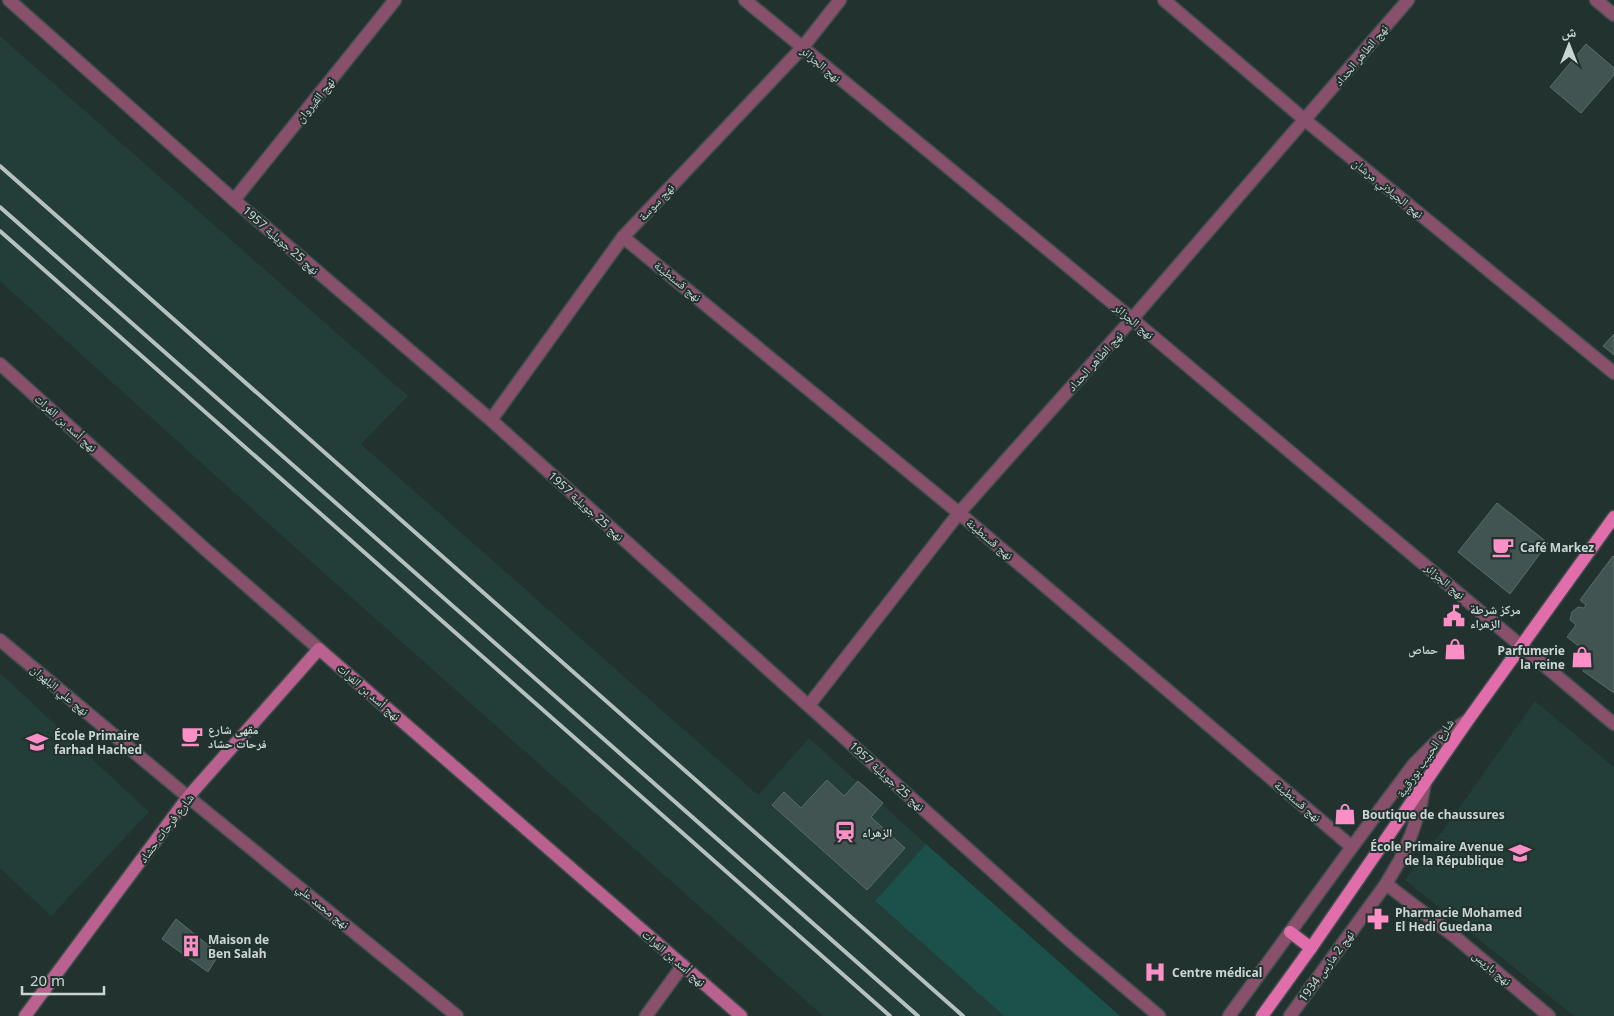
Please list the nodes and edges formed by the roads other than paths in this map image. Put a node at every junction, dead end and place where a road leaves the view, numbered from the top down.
1 (9, 0) edge
2 (395, 0) edge
3 (745, 0) edge
4 (840, 0) edge
5 (1164, 0) edge
6 (1408, 0) edge
7 (1596, 0) edge
8 (1614, 15) edge
9 (802, 48) junction
10 (1305, 120) junction
11 (234, 200) junction
12 (623, 237) junction
13 (1132, 319) junction
14 (0, 364) edge
15 (1614, 373) edge
16 (491, 420) junction
17 (959, 513) junction
18 (1614, 517) edge
19 (0, 640) edge
20 (1521, 645) junction
21 (319, 649) junction
22 (809, 705) junction
23 (1468, 720) junction
24 (1614, 724) edge
25 (1426, 782) junction
26 (188, 797) junction
27 (1352, 847) junction
28 (1386, 884) junction
29 (1290, 932) junction
30 (1312, 948) junction
31 (683, 965) junction
32 (25, 1016) edge
33 (457, 1016) edge
34 (646, 1016) edge
35 (741, 1016) edge
36 (1159, 1016) edge
37 (1229, 1016) edge
38 (1262, 1016) edge
39 (1290, 1016) edge
40 (1549, 1016) edge

1 - 11 street, نهج 25 جويلية 1957
2 - 11 street, نهج القيروان
3 - 9 street, نهج الجزائر
4 - 9 street, نهج سوسة
5 - 10 street, نهج الجيلاني مرشان
6 - 10 street, نهج الطاهر الحداد
7 - 8 street
9 - 12 street, نهج سوسة
9 - 13 street, نهج الجزائر
10 - 13 street, نهج الطاهر الحداد
10 - 15 street, نهج الجيلاني مرشان
11 - 16 street, نهج 25 جويلية 1957
12 - 16 street, نهج سوسة
12 - 17 street, نهج قسنطينة
13 - 17 street, نهج الطاهر الحداد
13 - 20 street, نهج الجزائر
14 - 21 street, نهج أسد بن الفرات
16 - 22 street, نهج 25 جويلية 1957
17 - 22 street, نهج الطاهر الحداد
17 - 27 street, نهج قسنطينة
18 - 20 main road, شارع الحبيب بورقيبة
19 - 26 street, نهج علي البلهوان
20 - 23 main road, شارع الحبيب بورقيبة
20 - 24 street, نهج الجزائر
21 - 26 main road, شارع فرحات حشاد
21 - 31 main road, نهج أسد بن الفرات
22 - 36 street, نهج 25 جويلية 1957
23 - 25 main road, شارع الحبيب بورقيبة
23 - 27 street
25 - 28 street, نهج 2 مارس 1934
25 - 30 main road, شارع الحبيب بورقيبة
26 - 32 main road, شارع فرحات حشاد
26 - 33 street, نهج محمد علي
27 - 29 street
28 - 39 street, نهج 2 مارس 1934
28 - 40 street, نهج باريس
29 - 30 main road
29 - 37 street
30 - 38 main road, شارع الحبيب بورقيبة
31 - 34 street
31 - 35 main road, نهج أسد بن الفرات

